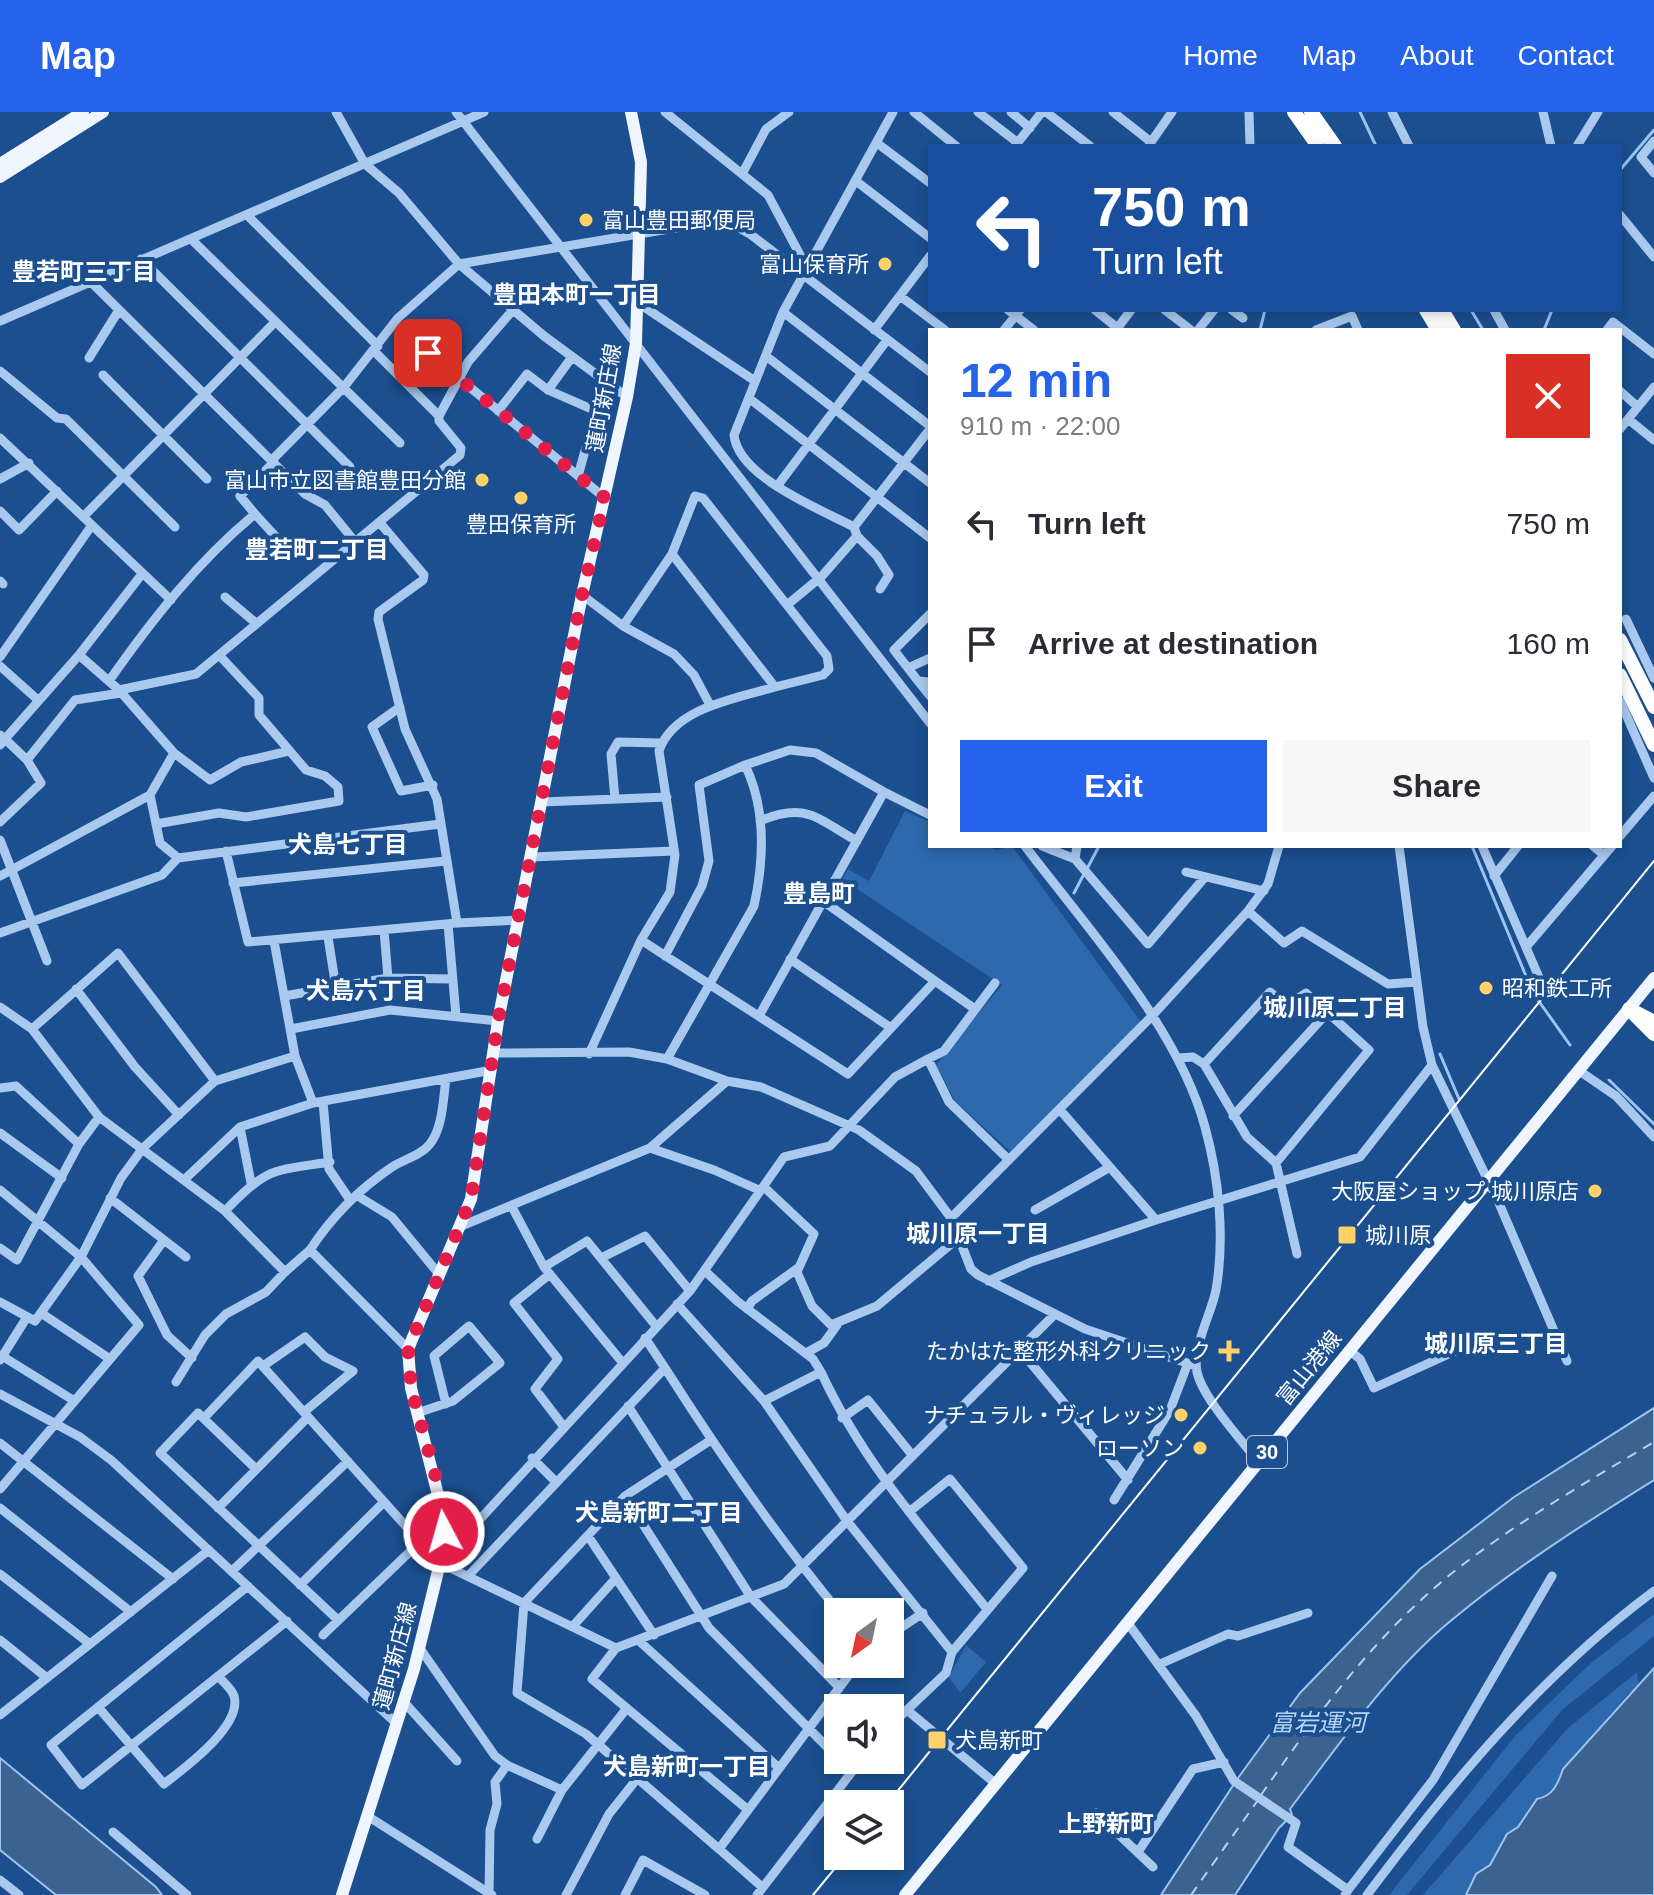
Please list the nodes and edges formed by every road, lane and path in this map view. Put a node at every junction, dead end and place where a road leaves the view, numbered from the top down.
1 (83, 112) edge
2 (103, 112) edge
3 (336, 112) edge
4 (484, 112) edge
5 (631, 112) edge
6 (665, 112) edge
7 (789, 112) edge
8 (914, 112) edge
9 (978, 112) edge
10 (1011, 112) edge
11 (1044, 112) edge
12 (1113, 112) edge
13 (1172, 112) edge
14 (1249, 112) edge
15 (1294, 112) edge
16 (1311, 112) edge
17 (1392, 112) edge
18 (1543, 112) edge
19 (1598, 112) edge
20 (892, 113) edge
21 (459, 116) edge
22 (1030, 128) junction
23 (1654, 141) edge
24 (877, 143) junction
25 (954, 144) edge
26 (1015, 144) edge
27 (1017, 144) edge
28 (1087, 144) edge
29 (1149, 144) edge
30 (1250, 144) edge
31 (1317, 144) edge
32 (1334, 144) edge
33 (1408, 144) edge
34 (1551, 144) edge
35 (1578, 144) edge
36 (0, 164) edge
37 (365, 164) junction
38 (1654, 173) edge
39 (742, 174) junction
40 (0, 177) edge
41 (856, 181) junction
42 (928, 181) edge
43 (247, 215) junction
44 (1622, 217) edge
45 (640, 232) junction
46 (928, 236) edge
47 (191, 239) junction
48 (561, 246) junction
49 (1654, 257) edge
50 (141, 259) junction
51 (928, 259) edge
52 (459, 264) junction
53 (805, 271) junction
54 (91, 282) junction
55 (900, 296) junction
56 (635, 301) junction
57 (119, 310) junction
58 (512, 311) junction
59 (783, 312) junction
60 (1014, 312) edge
61 (1097, 312) edge
62 (1168, 312) edge
63 (1212, 312) edge
64 (1235, 312) edge
65 (1243, 318) dead end
66 (0, 321) edge
67 (275, 322) junction
68 (942, 328) edge
69 (1032, 328) edge
70 (1117, 328) edge
71 (1188, 328) edge
72 (1200, 328) edge
73 (1321, 328) edge
74 (1357, 328) edge
75 (1622, 329) edge
76 (874, 330) junction
77 (887, 340) junction
78 (636, 343) junction
79 (376, 348) junction
80 (428, 353) dead end
81 (1654, 354) edge
82 (766, 356) junction
83 (572, 357) junction
84 (89, 358) dead end
85 (240, 358) junction
86 (0, 371) edge
87 (928, 371) edge
88 (862, 373) junction
89 (103, 375) dead end
90 (459, 379) junction
91 (755, 381) junction
92 (344, 387) junction
93 (1654, 387) edge
94 (548, 390) junction
95 (1622, 393) edge
96 (204, 394) junction
97 (627, 397) junction
98 (750, 399) junction
99 (1638, 407) junction
100 (835, 410) junction
101 (498, 411) junction
102 (439, 416) junction
103 (1628, 419) junction
104 (307, 426) junction
105 (928, 426) edge
106 (1622, 426) edge
107 (928, 431) edge
108 (163, 435) junction
109 (0, 438) edge
110 (1654, 440) edge
111 (400, 443) dead end
112 (809, 444) junction
113 (273, 461) junction
114 (903, 462) junction
115 (29, 463) junction
116 (350, 467) dead end
117 (123, 476) junction
118 (578, 476) junction
119 (0, 479) edge
120 (207, 479) dead end
121 (928, 481) edge
122 (778, 485) junction
123 (57, 491) junction
124 (876, 497) junction
125 (605, 498) junction
126 (0, 511) edge
127 (255, 514) junction
128 (83, 517) junction
129 (380, 523) junction
130 (92, 525) junction
131 (175, 527) dead end
132 (855, 532) junction
133 (928, 536) edge
134 (277, 538) dead end
135 (356, 543) junction
136 (672, 554) junction
137 (142, 574) junction
138 (818, 579) junction
139 (880, 589) dead end
140 (582, 595) junction
141 (225, 597) dead end
142 (171, 600) junction
143 (787, 605) junction
144 (928, 616) edge
145 (1626, 619) dead end
146 (256, 623) junction
147 (623, 626) junction
148 (1622, 644) edge
149 (79, 655) junction
150 (219, 655) junction
151 (0, 657) edge
152 (928, 659) edge
153 (0, 666) edge
154 (908, 668) junction
155 (1622, 679) edge
156 (1654, 679) edge
157 (109, 681) junction
158 (918, 681) junction
159 (928, 682) edge
160 (775, 687) junction
161 (120, 692) junction
162 (928, 694) edge
163 (38, 700) junction
164 (710, 705) junction
165 (400, 707) junction
166 (1654, 707) edge
167 (1623, 717) edge
168 (928, 720) edge
169 (2, 740) edge
170 (661, 743) junction
171 (1654, 745) edge
172 (289, 751) junction
173 (174, 753) junction
174 (27, 760) junction
175 (745, 765) junction
176 (1654, 778) edge
177 (433, 785) junction
178 (884, 792) junction
179 (150, 795) junction
180 (1654, 796) edge
181 (667, 797) junction
182 (615, 799) junction
183 (542, 802) junction
184 (928, 814) edge
185 (760, 821) junction
186 (0, 822) edge
187 (156, 824) junction
188 (440, 824) junction
189 (1622, 834) edge
190 (0, 840) edge
191 (857, 841) junction
192 (1026, 848) edge
193 (1047, 848) edge
194 (1077, 848) edge
195 (1278, 848) edge
196 (1399, 848) edge
197 (1483, 848) edge
198 (1516, 848) edge
199 (1595, 848) edge
200 (1610, 848) edge
201 (226, 851) junction
202 (674, 851) junction
203 (1604, 855) junction
204 (532, 857) junction
205 (178, 858) junction
206 (1075, 859) junction
207 (446, 861) junction
208 (12, 871) junction
209 (1186, 872) dead end
210 (0, 876) edge
211 (1494, 876) junction
212 (1205, 877) junction
213 (233, 883) junction
214 (1264, 891) junction
215 (823, 901) junction
216 (1248, 911) junction
217 (519, 920) junction
218 (32, 923) junction
219 (452, 924) junction
220 (384, 930) junction
221 (0, 933) edge
222 (328, 937) junction
223 (641, 940) junction
224 (274, 941) junction
225 (1526, 947) junction
226 (665, 956) junction
227 (790, 959) junction
228 (47, 961) dead end
229 (388, 978) junction
230 (1654, 978) edge
231 (452, 979) junction
232 (935, 981) junction
233 (1417, 982) junction
234 (1541, 982) dead end
235 (995, 983) dead end
236 (711, 987) junction
237 (336, 988) junction
238 (76, 989) junction
239 (284, 996) junction
240 (0, 1007) edge
241 (975, 1009) junction
242 (1629, 1009) junction
243 (1328, 1012) junction
244 (456, 1016) junction
245 (759, 1016) junction
246 (1152, 1016) junction
247 (498, 1021) junction
248 (1654, 1022) edge
249 (891, 1028) junction
250 (32, 1029) junction
251 (291, 1029) junction
252 (1654, 1034) edge
253 (494, 1053) junction
254 (589, 1054) junction
255 (295, 1056) junction
256 (1178, 1058) junction
257 (667, 1059) junction
258 (928, 1059) junction
259 (1204, 1064) junction
260 (1432, 1065) junction
261 (492, 1070) junction
262 (1578, 1070) junction
263 (446, 1079) junction
264 (215, 1081) junction
265 (727, 1081) junction
266 (0, 1088) edge
267 (318, 1102) junction
268 (1061, 1111) junction
269 (179, 1115) junction
270 (1233, 1116) junction
271 (99, 1117) junction
272 (848, 1126) junction
273 (240, 1127) junction
274 (0, 1133) edge
275 (1654, 1137) edge
276 (79, 1144) junction
277 (143, 1148) junction
278 (650, 1148) junction
279 (1009, 1160) junction
280 (330, 1162) junction
281 (1276, 1163) junction
282 (1110, 1167) junction
283 (62, 1178) junction
284 (184, 1180) junction
285 (1281, 1181) junction
286 (1486, 1181) junction
287 (251, 1183) junction
288 (762, 1189) junction
289 (0, 1190) edge
290 (353, 1197) junction
291 (110, 1198) junction
292 (1218, 1201) junction
293 (512, 1207) junction
294 (1035, 1210) dead end
295 (225, 1211) junction
296 (951, 1218) junction
297 (40, 1220) junction
298 (1156, 1220) junction
299 (459, 1227) junction
300 (957, 1239) junction
301 (164, 1240) junction
302 (0, 1248) edge
303 (310, 1250) junction
304 (1297, 1254) dead end
305 (81, 1257) junction
306 (186, 1257) dead end
307 (601, 1258) junction
308 (798, 1268) junction
309 (547, 1270) junction
310 (705, 1271) junction
311 (285, 1272) junction
312 (438, 1273) junction
313 (988, 1281) junction
314 (690, 1291) junction
315 (0, 1302) edge
316 (677, 1304) junction
317 (747, 1309) junction
318 (41, 1313) junction
319 (1054, 1315) junction
320 (27, 1317) junction
321 (837, 1325) junction
322 (656, 1326) junction
323 (645, 1338) junction
324 (1462, 1348) dead end
325 (408, 1349) junction
326 (1020, 1350) junction
327 (1349, 1350) junction
328 (806, 1353) junction
329 (1, 1358) edge
330 (192, 1358) junction
331 (110, 1359) junction
332 (1567, 1361) dead end
333 (622, 1362) junction
334 (1192, 1365) junction
335 (263, 1366) junction
336 (665, 1368) junction
337 (821, 1372) junction
338 (176, 1382) dead end
339 (0, 1394) edge
340 (73, 1400) junction
341 (764, 1401) junction
342 (446, 1404) junction
343 (628, 1406) junction
344 (417, 1413) junction
345 (306, 1415) junction
346 (204, 1418) junction
347 (842, 1418) junction
348 (54, 1422) junction
349 (564, 1427) junction
350 (711, 1440) junction
351 (0, 1443) edge
352 (912, 1455) junction
353 (532, 1458) junction
354 (23, 1461) junction
355 (348, 1461) junction
356 (1259, 1463) junction
357 (668, 1468) junction
358 (256, 1469) junction
359 (1128, 1480) junction
360 (556, 1482) junction
361 (885, 1483) junction
362 (0, 1489) edge
363 (625, 1496) junction
364 (1114, 1500) dead end
365 (384, 1502) junction
366 (0, 1508) edge
367 (218, 1508) junction
368 (909, 1512) junction
369 (847, 1521) junction
370 (588, 1536) junction
371 (420, 1542) junction
372 (259, 1546) junction
373 (209, 1550) junction
374 (441, 1560) junction
375 (801, 1567) junction
376 (232, 1571) junction
377 (0, 1574) edge
378 (469, 1575) junction
379 (1552, 1576) dead end
380 (616, 1578) junction
381 (173, 1579) junction
382 (300, 1585) junction
383 (248, 1586) junction
384 (1654, 1591) edge
385 (751, 1597) junction
386 (827, 1598) edge
387 (524, 1603) junction
388 (987, 1609) junction
389 (131, 1612) junction
390 (923, 1613) junction
391 (1308, 1613) dead end
392 (702, 1616) junction
393 (338, 1620) junction
394 (287, 1621) junction
395 (1127, 1622) junction
396 (573, 1626) junction
397 (904, 1626) edge
398 (323, 1635) dead end
399 (654, 1635) junction
400 (0, 1640) edge
401 (638, 1640) junction
402 (90, 1644) junction
403 (419, 1647) junction
404 (616, 1648) junction
405 (952, 1652) junction
406 (1160, 1664) junction
407 (218, 1676) junction
408 (47, 1678) junction
409 (846, 1678) edge
410 (839, 1687) junction
411 (404, 1702) junction
412 (98, 1707) junction
413 (627, 1708) junction
414 (3, 1709) edge
415 (907, 1710) junction
416 (904, 1713) edge
417 (397, 1724) junction
418 (808, 1728) junction
419 (824, 1744) edge
420 (597, 1746) junction
421 (130, 1747) junction
422 (457, 1761) dead end
423 (1224, 1762) junction
424 (507, 1765) junction
425 (779, 1768) junction
426 (849, 1774) edge
427 (636, 1780) junction
428 (996, 1784) junction
429 (562, 1790) junction
430 (747, 1809) junction
431 (1096, 1813) dead end
432 (369, 1817) junction
433 (113, 1832) dead end
434 (537, 1839) dead end
435 (719, 1849) junction
436 (1138, 1852) junction
437 (1153, 1867) dead end
438 (0, 1880) edge
439 (760, 1891) edge
440 (1346, 1892) edge
441 (490, 1894) edge
442 (19, 1895) edge
443 (187, 1895) edge
444 (342, 1895) edge
445 (566, 1895) edge
446 (625, 1895) edge
447 (705, 1895) edge
448 (905, 1895) edge
449 (1367, 1895) edge

1 - 36 main road
2 - 40 main road
3 - 37 street
4 - 21 street
5 - 45 main road, 蓮町新庄線
6 - 39 street
7 - 39 street
8 - 25 street
9 - 26 street
10 - 22 street
11 - 22 street
11 - 28 street
12 - 29 street
13 - 29 street
14 - 30 street
15 - 31 highway
16 - 32 highway
17 - 33 street
18 - 34 street
19 - 35 street
20 - 24 street
21 - 37 street
21 - 48 street
22 - 27 street
23 - 38 street
24 - 41 street
24 - 42 street
37 - 43 street
37 - 52 street
39 - 53 street
41 - 46 street
41 - 53 street
43 - 47 street
43 - 79 street
44 - 49 street
45 - 48 street
45 - 53 street
45 - 56 main road, 蓮町新庄線
47 - 50 street
47 - 67 street
48 - 52 street
48 - 78 street
50 - 54 street
50 - 85 street
51 - 55 street
52 - 58 street
52 - 79 street
53 - 59 street
53 - 76 street
54 - 57 street
54 - 66 street
55 - 68 street
55 - 76 street
56 - 78 main road, 蓮町新庄線
56 - 91 street
57 - 84 street
57 - 96 street
58 - 83 street
58 - 90 street
59 - 82 street
59 - 88 street
60 - 69 street
61 - 70 street
62 - 71 street
63 - 72 street
64 - 65 street
67 - 85 street
67 - 92 street
73 - 74 street
75 - 81 street
76 - 77 street
77 - 87 street
77 - 88 street
78 - 97 main road, 蓮町新庄線
78 - 138 street
79 - 92 street
79 - 102 street
80 - 90 street
82 - 91 street
82 - 100 street
83 - 94 street
83 - 97 street
85 - 96 street
85 - 104 street
86 - 117 street
88 - 100 street
88 - 105 street
89 - 108 street
90 - 101 street
90 - 102 street
91 - 98 street
92 - 104 street
92 - 111 street
93 - 99 street
94 - 101 street
94 - 118 street
95 - 99 street
96 - 108 street
96 - 113 street
97 - 125 main road, 蓮町新庄線
98 - 112 street
98 - 122 street
99 - 103 street
100 - 112 street
100 - 114 street
101 - 118 street
102 - 129 street
103 - 106 street
103 - 110 street
104 - 113 street
104 - 116 street
107 - 114 street
108 - 117 street
108 - 120 street
109 - 115 street
112 - 122 street
112 - 124 street
113 - 127 street
113 - 135 street
114 - 121 street
114 - 124 street
115 - 119 street
115 - 123 street
117 - 128 street
117 - 131 street
118 - 125 street
122 - 132 street
123 - 126 street
123 - 128 street
124 - 132 street
124 - 133 street
125 - 140 main road, 蓮町新庄線
127 - 134 street
127 - 142 street
128 - 130 street
129 - 135 street
129 - 165 street
130 - 137 street
130 - 151 street
132 - 138 street
132 - 139 street
135 - 146 street
136 - 143 street
136 - 147 street
136 - 160 street
137 - 142 street
137 - 149 street
138 - 143 street
138 - 168 street
140 - 147 street
140 - 183 main road, 蓮町新庄線
141 - 146 street
142 - 157 street
143 - 160 street
144 - 154 street
145 - 156 street
146 - 150 street
147 - 164 street
148 - 166 highway, bridge
149 - 157 street
149 - 163 street
150 - 161 street
150 - 172 street
152 - 154 street
153 - 163 street
154 - 158 street
155 - 171 highway, bridge
156 - 167 street
157 - 161 street
158 - 159 street
158 - 162 street
160 - 164 street
161 - 173 street
161 - 174 street
163 - 169 street
164 - 170 street
165 - 177 street
165 - 177 street
167 - 176 street
169 - 174 street
170 - 181 street
170 - 182 street
172 - 173 street
172 - 187 street
173 - 179 street
174 - 186 street
175 - 178 street
175 - 185 street
175 - 226 street
177 - 188 street
178 - 184 street
178 - 191 street
179 - 187 street
179 - 208 street
180 - 189 street
181 - 182 street
181 - 202 street
182 - 183 street
183 - 204 main road, 蓮町新庄線
185 - 191 street
185 - 236 street
187 - 205 street
188 - 201 street
188 - 207 street
190 - 208 street
191 - 215 street
192 - 246 street
193 - 206 street
194 - 206 street
195 - 214 street
196 - 233 street
197 - 211 street
198 - 211 street
199 - 203 street
200 - 203 street
201 - 205 street
201 - 213 street
202 - 204 street
202 - 223 street
203 - 225 street
204 - 217 main road, 蓮町新庄線
205 - 218 street
206 - 212 street
207 - 213 street
207 - 219 street
208 - 210 street
208 - 218 street
209 - 212 street
211 - 225 street
212 - 214 street
213 - 224 street
214 - 216 street
215 - 227 street
215 - 232 street
216 - 233 street
216 - 246 street
217 - 219 street
217 - 247 main road, 蓮町新庄線
218 - 221 street
218 - 228 street
219 - 220 street
219 - 231 street
220 - 222 street
220 - 229 street
222 - 224 street
222 - 237 street
223 - 226 street
223 - 254 street
224 - 239 street
225 - 234 street
226 - 236 street
227 - 245 street
227 - 249 street
229 - 231 street
229 - 237 street
230 - 242 main road, 富山港線 / 30
231 - 244 street
232 - 241 street
232 - 249 street
233 - 260 street
235 - 241 street
236 - 245 street
236 - 257 street
237 - 239 street
238 - 250 street
238 - 264 street
238 - 269 street
239 - 251 street
240 - 250 street
241 - 258 street
242 - 248 highway
242 - 252 highway
242 - 262 main road, 富山港線 / 30
243 - 259 street
243 - 270 street
243 - 281 street
244 - 247 street
244 - 251 street
245 - 249 street
246 - 256 street
246 - 268 street
247 - 253 main road, 蓮町新庄線
250 - 271 street
251 - 255 street
253 - 254 street
253 - 261 main road, 蓮町新庄線
254 - 257 street
255 - 264 street
255 - 267 street
256 - 259 street
256 - 292 street
257 - 265 street
258 - 272 street
258 - 279 street
259 - 270 street
260 - 285 street
260 - 286 street
261 - 263 street
261 - 299 main road, 蓮町新庄線
262 - 275 street
262 - 286 main road, 富山港線 / 30
263 - 267 street
263 - 290 street
264 - 269 street
265 - 272 street
265 - 278 street
266 - 276 street
267 - 273 street
267 - 280 street
268 - 279 street
268 - 282 street
269 - 277 street
270 - 281 street
271 - 276 street
271 - 277 street
272 - 288 street
272 - 296 street
273 - 284 street
273 - 287 street
274 - 283 street
276 - 283 street
277 - 284 street
277 - 291 street
278 - 288 street
278 - 293 street
279 - 296 street
280 - 287 street
280 - 290 street
281 - 285 street
282 - 294 street
282 - 298 street
283 - 297 street
284 - 295 street
285 - 292 street
285 - 304 street
286 - 327 main road, 富山港線 / 30
286 - 332 street
287 - 295 street
288 - 308 street
288 - 310 street
289 - 297 street
290 - 303 street
290 - 312 street
291 - 301 street
291 - 305 street
292 - 298 street
292 - 334 street
293 - 299 street
293 - 309 street
295 - 311 street
296 - 300 street
297 - 302 street
297 - 305 street
298 - 313 street
299 - 312 main road, 蓮町新庄線
300 - 313 street
300 - 321 street
301 - 306 street
301 - 330 street
303 - 311 street
303 - 325 street
305 - 318 street
305 - 331 street
307 - 309 street
307 - 314 street
307 - 322 street
308 - 317 street
308 - 321 street
309 - 333 street
309 - 349 street
310 - 314 street
310 - 317 street
311 - 330 street
312 - 325 main road, 蓮町新庄線
313 - 319 street
314 - 316 street
315 - 320 street
316 - 322 street
316 - 341 street
317 - 328 street
318 - 320 street
318 - 331 street
319 - 326 street
319 - 334 street
320 - 329 street
321 - 328 street
322 - 323 street
323 - 333 street
323 - 336 street
324 - 327 street
325 - 344 main road, 蓮町新庄線
326 - 352 street
326 - 359 street
327 - 356 main road, 富山港線 / 30
328 - 337 street
329 - 340 street
330 - 338 street
331 - 340 street
333 - 349 street
334 - 356 street
334 - 359 street
335 - 345 street
335 - 345 street
335 - 346 street
336 - 343 street
336 - 350 street
337 - 341 street
337 - 347 street
339 - 348 street
340 - 348 street
341 - 369 street
342 - 342 street
342 - 344 street
343 - 357 street
343 - 360 street
344 - 374 main road, 蓮町新庄線
345 - 355 street
345 - 358 street
346 - 358 street
346 - 367 street
347 - 352 street
347 - 361 street
348 - 354 street
348 - 373 street
349 - 353 street
350 - 357 street
350 - 375 street
351 - 354 street
352 - 361 street
353 - 360 street
353 - 374 street
354 - 362 street
354 - 381 street
355 - 365 street
355 - 372 street
356 - 395 main road, 富山港線 / 30
357 - 363 street
357 - 385 street
358 - 367 street
359 - 364 street
360 - 378 street
361 - 368 street
361 - 369 street
363 - 370 street
363 - 392 street
365 - 371 street
365 - 382 street
366 - 389 street
367 - 372 street
368 - 388 street
368 - 388 street
369 - 375 street
369 - 390 street
370 - 380 street
370 - 387 street
371 - 374 street
371 - 393 street
372 - 376 street
372 - 382 street
373 - 376 street
373 - 381 street
374 - 378 street
374 - 403 main road, 蓮町新庄線
375 - 385 street
375 - 386 street
376 - 383 street
377 - 402 street
378 - 387 street
379 - 440 street
380 - 396 street
380 - 399 street
381 - 389 street
382 - 393 street
383 - 394 street
383 - 412 street
384 - 449 street
385 - 392 street
385 - 410 street
387 - 396 street
387 - 420 street
388 - 405 street
389 - 402 street
390 - 397 street
390 - 405 street
391 - 406 street
392 - 399 street
392 - 418 street
393 - 398 street
394 - 407 street
394 - 417 street
395 - 406 street
395 - 428 main road, 富山港線 / 30
396 - 404 street
399 - 401 street
400 - 408 street
401 - 404 street
401 - 425 street
402 - 408 street
403 - 411 main road, 蓮町新庄線
403 - 424 street
404 - 413 street
405 - 415 street
406 - 423 street
407 - 421 street
407 - 421 street
408 - 414 street
409 - 410 street
410 - 418 street
411 - 417 main road, 蓮町新庄線
411 - 422 street
412 - 421 street
412 - 421 street
413 - 420 street
413 - 430 street
415 - 416 street
415 - 428 street
417 - 432 main road, 蓮町新庄線
418 - 419 street
418 - 425 street
420 - 427 street
420 - 429 street
423 - 436 street
423 - 440 street
424 - 429 street
424 - 441 street
425 - 430 street
426 - 439 street
427 - 435 street
427 - 445 street
428 - 448 main road, 富山港線 / 30
429 - 434 street
430 - 435 street
431 - 436 street
432 - 441 street
432 - 444 main road, 蓮町新庄線
433 - 443 street
435 - 439 street
436 - 437 street
438 - 442 street
446 - 447 street

